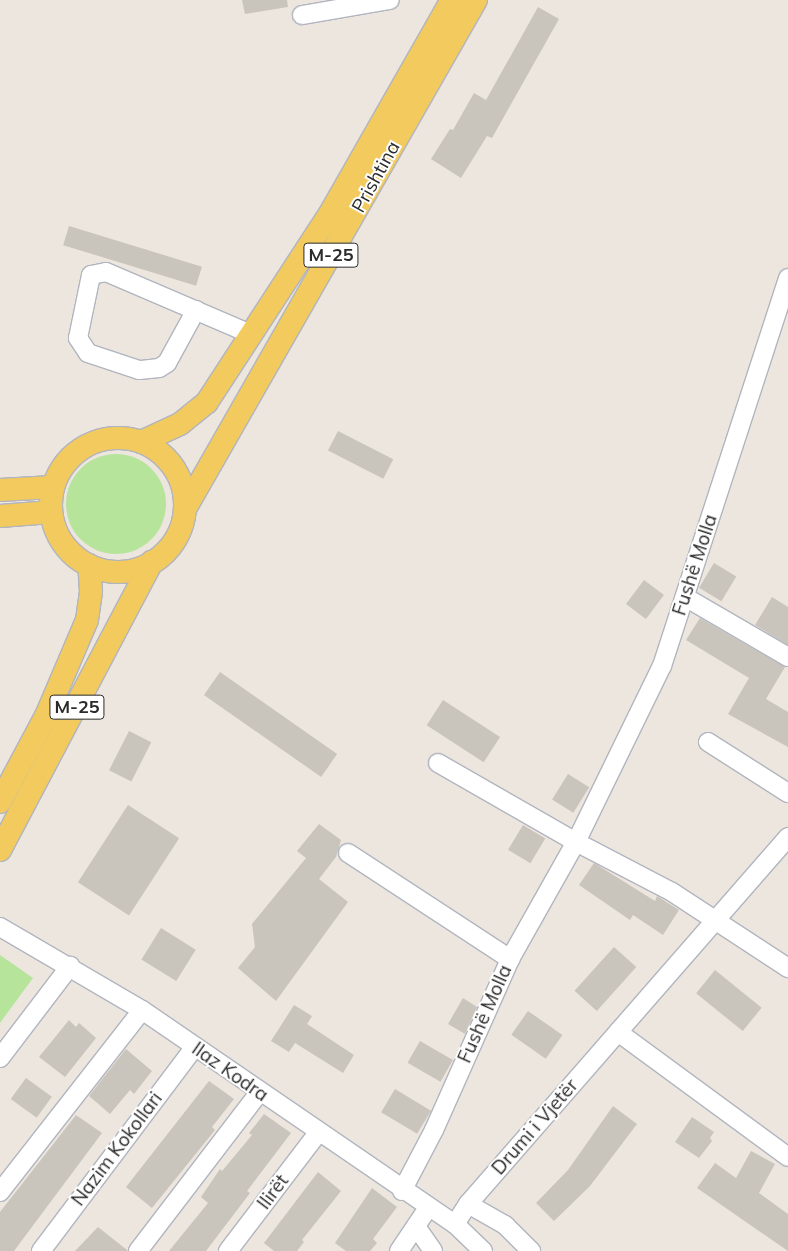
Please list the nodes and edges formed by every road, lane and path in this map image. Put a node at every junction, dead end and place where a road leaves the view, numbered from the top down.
1 (390, 0) edge
2 (452, 0) edge
3 (476, 0) edge
4 (302, 15) dead end
5 (788, 278) edge
6 (196, 310) junction
7 (251, 334) junction
8 (141, 442) junction
9 (54, 487) junction
10 (0, 490) edge
11 (185, 510) junction
12 (51, 512) junction
13 (0, 516) edge
14 (152, 562) junction
15 (89, 565) junction
16 (685, 597) junction
17 (788, 657) edge
18 (708, 742) dead end
19 (438, 763) dead end
20 (788, 793) edge
21 (0, 802) edge
22 (788, 836) edge
23 (576, 842) junction
24 (0, 850) edge
25 (348, 853) dead end
26 (716, 919) junction
27 (0, 927) edge
28 (510, 960) junction
29 (70, 966) junction
30 (788, 968) edge
31 (142, 1010) junction
32 (618, 1032) junction
33 (194, 1048) junction
34 (0, 1058) edge
35 (259, 1092) junction
36 (318, 1133) junction
37 (788, 1158) edge
38 (402, 1191) junction
39 (0, 1192) edge
40 (468, 1204) junction
41 (428, 1208) junction
42 (455, 1224) junction
43 (417, 1228) junction
44 (41, 1251) edge
45 (138, 1251) edge
46 (228, 1251) edge
47 (399, 1251) edge
48 (433, 1251) edge
49 (484, 1251) edge
50 (530, 1251) edge

1 - 4 street
2 - 7 main road, Prishtina / M-25
3 - 11 main road, Prishtina / M-25
5 - 16 street, Fushë Molla
6 - 6 street
6 - 7 street
7 - 8 main road, Prishtina / M-25
8 - 9 main road, Prishtina / M-25
8 - 11 main road, Prishtina / M-25
9 - 10 main road
9 - 12 main road, Prishtina / M-25
11 - 14 main road, Prishtina / M-25
12 - 13 main road
12 - 15 main road, Prishtina / M-25
14 - 15 main road, Prishtina / M-25
14 - 24 main road, M-25
15 - 21 main road, M-25
16 - 17 street
16 - 23 street, Fushë Molla
18 - 20 street
19 - 23 street
22 - 26 street, Drumi i Vjetër
23 - 26 street
23 - 28 street, Fushë Molla
25 - 28 street
26 - 30 street
26 - 32 street, Drumi i Vjetër
27 - 29 street, Ilaz Kodra
28 - 38 street, Fushë Molla
29 - 31 street, Ilaz Kodra
29 - 34 street
31 - 33 street, Ilaz Kodra
31 - 39 street
32 - 37 street
32 - 40 street, Drumi i Vjetër
33 - 35 street, Ilaz Kodra
33 - 44 street, Nazim Kokollari
35 - 36 street, Ilaz Kodra
35 - 45 street
36 - 38 street, Ilaz Kodra
36 - 46 street, Ilirët
38 - 41 street, Ilaz Kodra
40 - 42 street, Drumi i Vjetër
40 - 50 street
41 - 42 street, Ilaz Kodra
41 - 43 street
42 - 49 street, Ilaz Kodra
43 - 47 street
43 - 48 street

